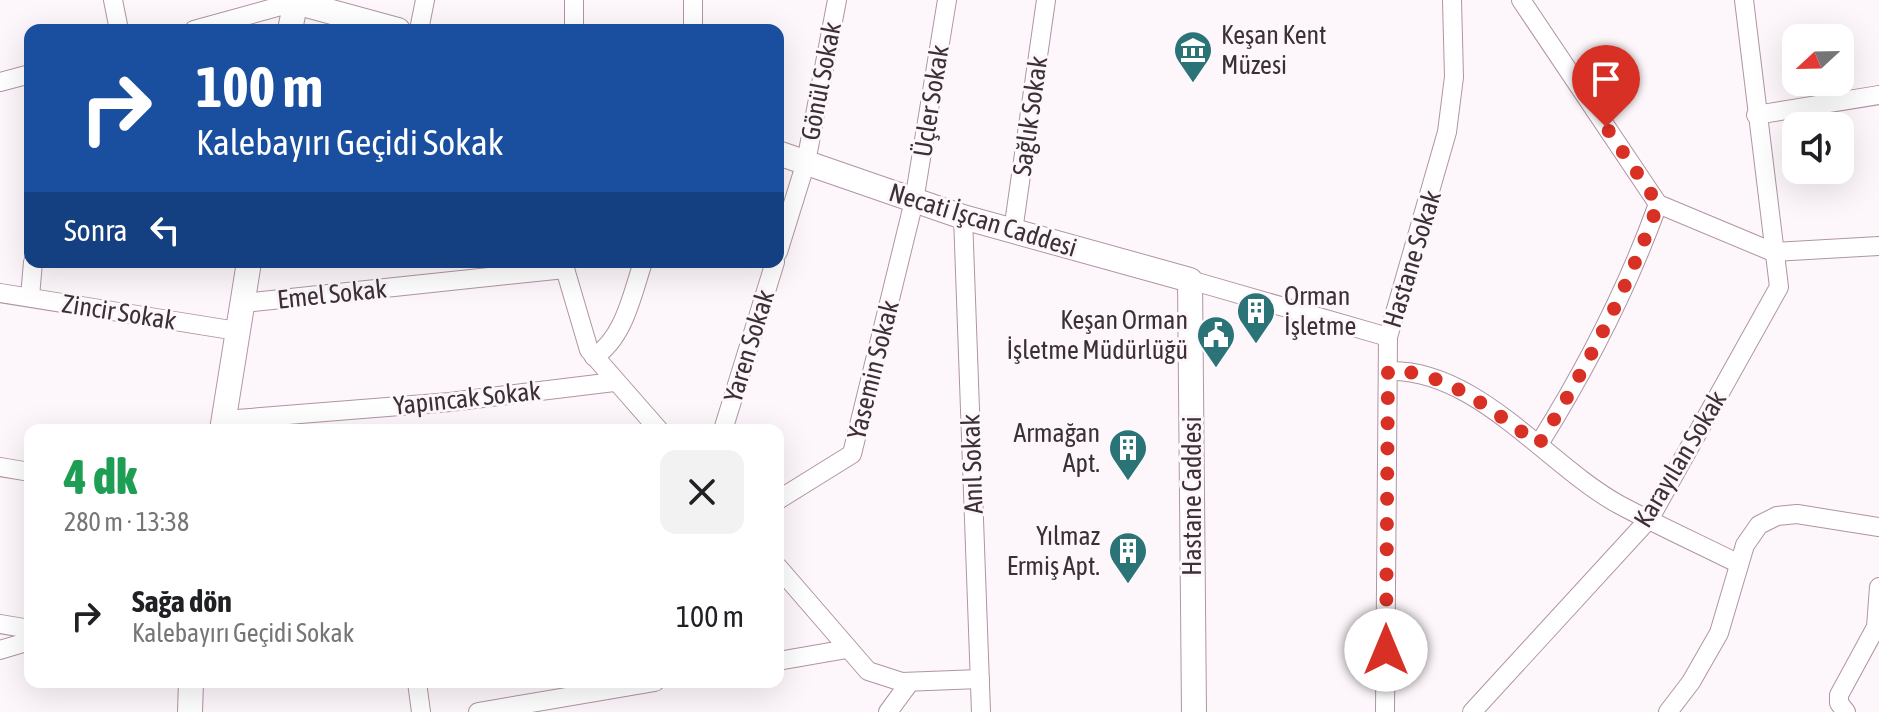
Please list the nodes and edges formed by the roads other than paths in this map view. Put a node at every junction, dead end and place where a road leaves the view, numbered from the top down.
1 (113, 0) edge
2 (425, 0) edge
3 (574, 0) edge
4 (693, 0) edge
5 (837, 0) edge
6 (947, 0) edge
7 (1046, 0) edge
8 (1452, 0) edge
9 (1521, 0) edge
10 (1744, 0) edge
11 (296, 1) edge
12 (118, 24) edge
13 (215, 24) edge
14 (291, 24) edge
15 (377, 24) edge
16 (420, 24) edge
17 (574, 24) edge
18 (693, 24) edge
19 (24, 76) edge
20 (0, 82) edge
21 (1879, 95) edge
22 (1756, 115) junction
23 (784, 155) edge
24 (806, 162) junction
25 (914, 201) junction
26 (1658, 204) junction
27 (963, 217) junction
28 (1013, 231) junction
29 (784, 233) edge
30 (1879, 246) edge
31 (1773, 252) junction
32 (32, 268) edge
33 (248, 268) edge
34 (539, 268) edge
35 (565, 268) edge
36 (641, 268) edge
37 (773, 268) edge
38 (1196, 282) junction
39 (0, 293) edge
40 (30, 297) junction
41 (243, 303) junction
42 (237, 331) junction
43 (1388, 337) junction
44 (594, 357) junction
45 (1388, 371) junction
46 (614, 382) junction
47 (223, 424) edge
48 (233, 424) edge
49 (653, 424) edge
50 (725, 424) edge
51 (1539, 444) junction
52 (0, 467) edge
53 (24, 471) edge
54 (784, 496) edge
55 (1650, 518) junction
56 (1879, 527) edge
57 (1739, 564) junction
58 (784, 574) edge
59 (1879, 587) edge
60 (0, 624) edge
61 (24, 628) edge
62 (24, 643) edge
63 (847, 649) junction
64 (0, 650) edge
65 (784, 660) edge
66 (980, 679) junction
67 (910, 682) junction
68 (191, 688) edge
69 (418, 688) edge
70 (620, 688) edge
71 (1681, 704) edge
72 (190, 712) edge
73 (421, 712) edge
74 (478, 712) edge
75 (888, 712) edge
76 (981, 712) edge
77 (1194, 712) edge
78 (1206, 712) edge
79 (1385, 712) edge
80 (1472, 712) edge
81 (1668, 712) edge
82 (1846, 712) edge

1 - 12 street
2 - 16 street
3 - 17 street
4 - 18 street
5 - 24 street, Gönül Sokak
6 - 25 street, Üçler Sokak
7 - 28 street, Sağlık Sokak
8 - 43 street, Hastane Sokak
9 - 26 street
10 - 22 street, Karayılan Sokak
11 - 13 street
11 - 14 main road
11 - 15 main road
19 - 20 street
21 - 22 street
22 - 31 street, Karayılan Sokak
23 - 24 main road, Necati İşcan Caddesi
24 - 25 main road, Necati İşcan Caddesi
24 - 29 street
25 - 27 main road, Necati İşcan Caddesi
25 - 54 street, Yasemin Sokak
26 - 31 street
26 - 51 street
27 - 28 main road, Necati İşcan Caddesi
27 - 66 street, Anıl Sokak
28 - 38 main road, Necati İşcan Caddesi
30 - 31 street
31 - 55 street, Karayılan Sokak
32 - 40 street
33 - 41 main road
34 - 41 street, Emel Sokak
35 - 44 street
36 - 44 street
37 - 50 street, Yaren Sokak
38 - 43 street
38 - 77 main road, Hastane Caddesi
38 - 78 main road, Hastane Caddesi
39 - 40 street, Zincir Sokak
40 - 42 street, Zincir Sokak
41 - 42 main road
42 - 47 main road
43 - 45 street, Hastane Sokak
44 - 46 street
45 - 51 street
45 - 79 street, Hastane Sokak
46 - 48 street, Yapıncak Sokak
46 - 49 street
51 - 55 street
52 - 53 street
55 - 57 street
55 - 80 street, Karayılan Sokak
56 - 57 street
57 - 71 street
58 - 63 street
59 - 82 street
60 - 61 street
62 - 64 street
63 - 65 street
63 - 67 street
66 - 67 street
66 - 76 street, Anıl Sokak
67 - 75 street
68 - 72 main road
69 - 73 street
70 - 74 street
71 - 81 street

